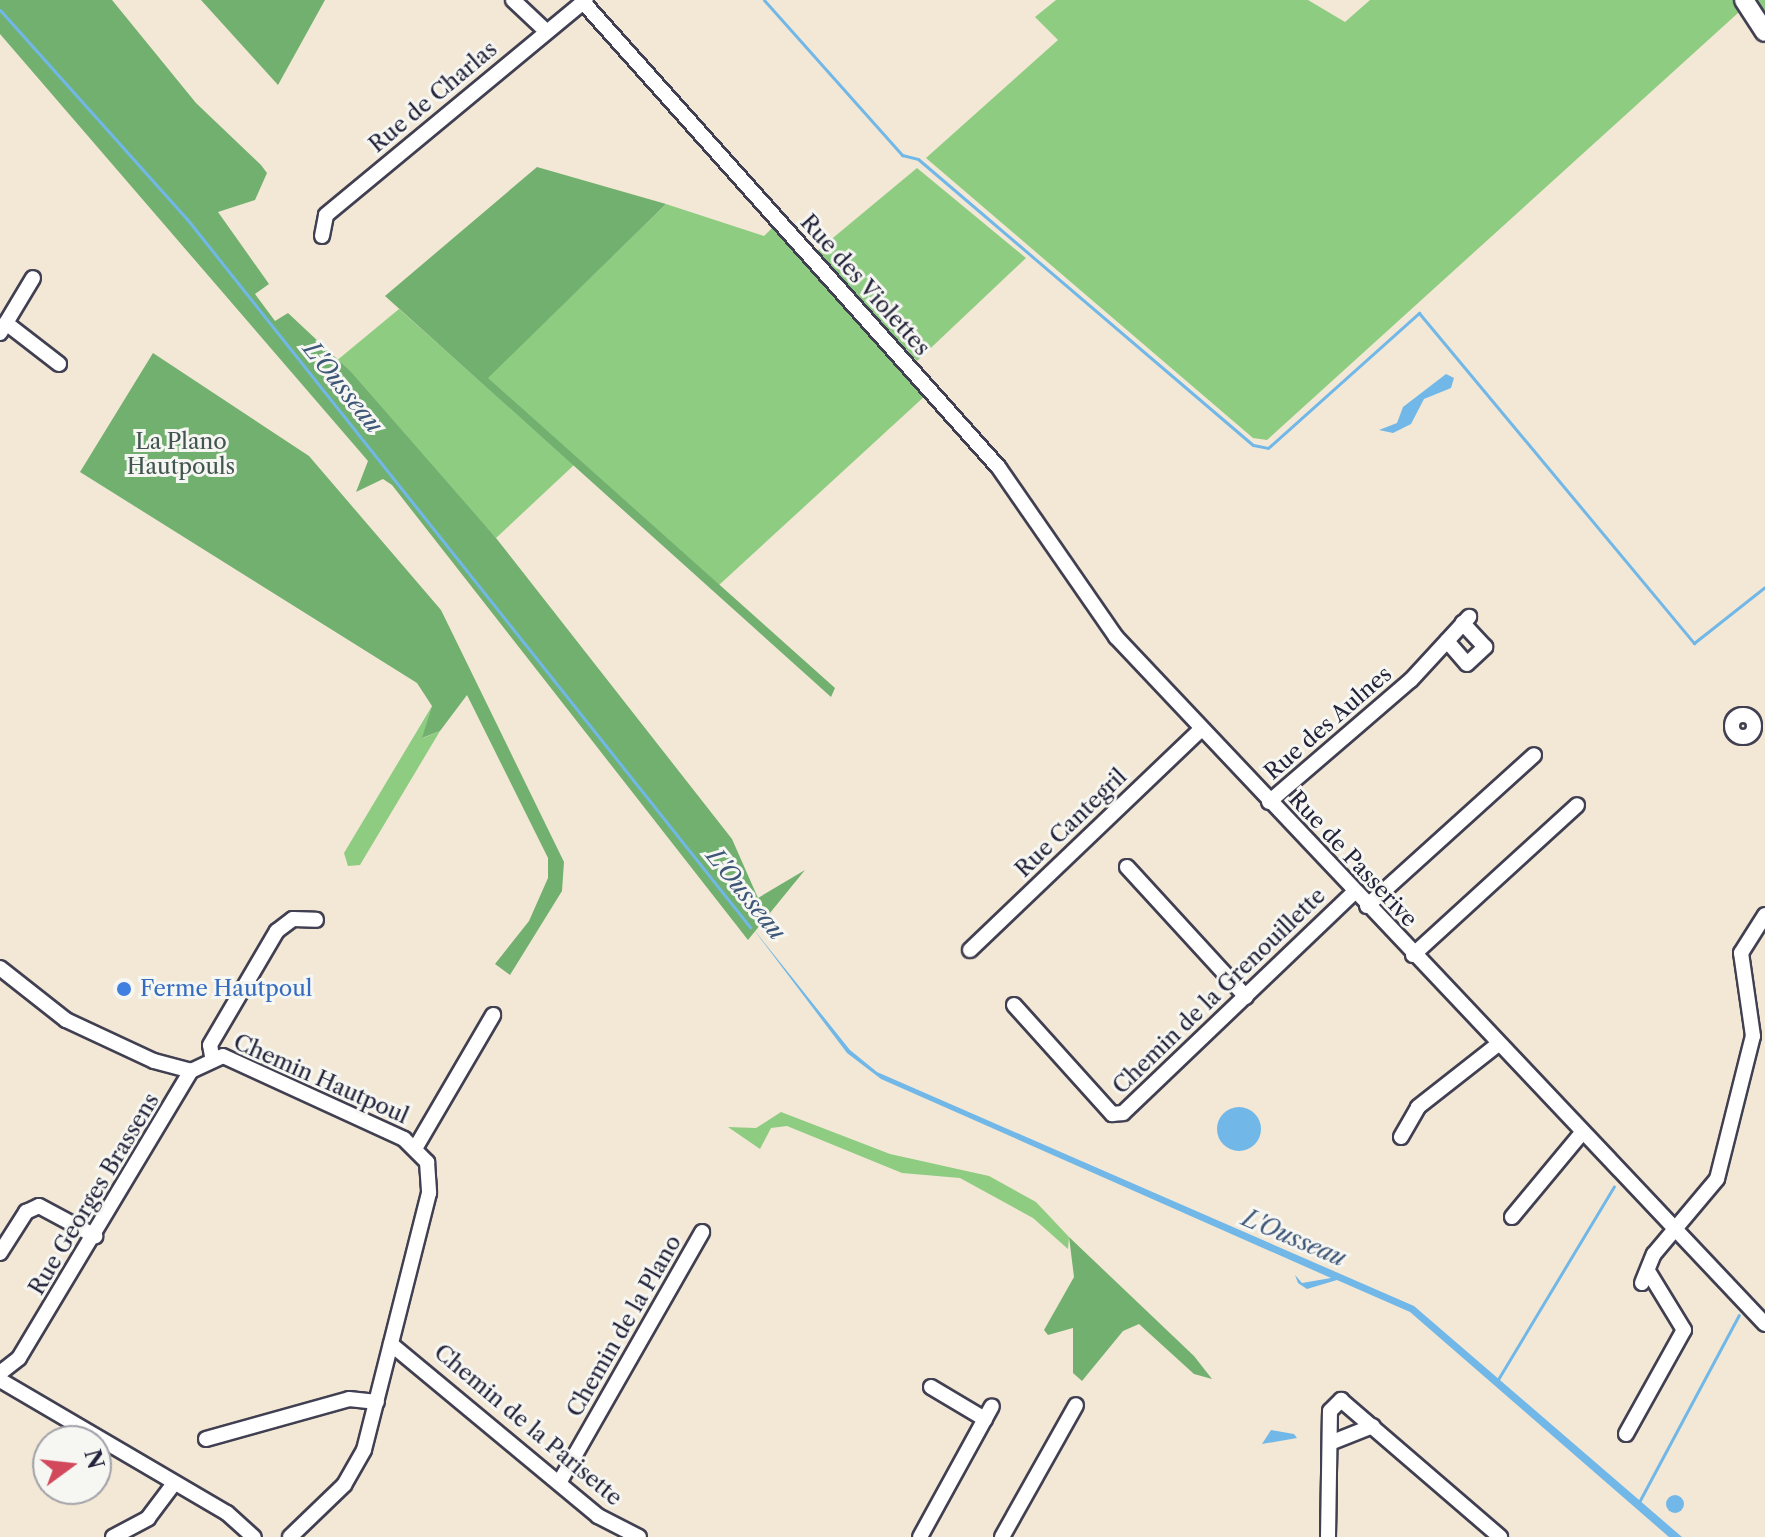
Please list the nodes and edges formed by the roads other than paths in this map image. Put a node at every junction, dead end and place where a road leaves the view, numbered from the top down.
1 (513, 0) edge
2 (1744, 0) edge
3 (585, 1) edge
4 (1762, 28) edge
5 (546, 31) junction
6 (322, 236) dead end
7 (33, 278) dead end
8 (3, 328) edge
9 (59, 364) dead end
10 (1095, 612) joint
11 (1447, 641) junction
12 (1765, 709) edge
13 (1752, 719) dead end
14 (1201, 729) junction
15 (1534, 755) dead end
16 (1269, 802) junction
17 (1577, 805) dead end
18 (1127, 867) dead end
19 (1354, 892) junction
20 (1367, 906) junction
21 (1765, 915) edge
22 (316, 920) dead end
23 (970, 950) dead end
24 (1413, 955) junction
25 (0, 968) edge
26 (1246, 997) junction
27 (1014, 1005) dead end
28 (493, 1015) dead end
29 (1497, 1045) junction
30 (212, 1056) junction
31 (191, 1071) junction
32 (1580, 1135) junction
33 (1401, 1137) dead end
34 (416, 1147) junction
35 (1512, 1217) dead end
36 (1676, 1229) junction
37 (702, 1232) dead end
38 (95, 1236) junction
39 (0, 1253) edge
40 (1765, 1324) edge
41 (391, 1344) junction
42 (0, 1373) edge
43 (0, 1380) edge
44 (931, 1387) dead end
45 (377, 1402) junction
46 (1076, 1405) dead end
47 (1373, 1426) junction
48 (1626, 1434) dead end
49 (206, 1439) dead end
50 (1330, 1443) junction
51 (559, 1483) junction
52 (172, 1486) junction
53 (113, 1537) edge
54 (254, 1537) edge
55 (290, 1537) edge
56 (639, 1537) edge
57 (920, 1537) edge
58 (1002, 1537) edge
59 (1328, 1537) edge
60 (1500, 1537) edge

1 - 5 street
2 - 4 main road
3 - 5 street, Rue de Charlas
3 - 10 street, Rue des Violettes
5 - 6 street, Rue de Charlas
7 - 8 street
8 - 9 street
10 - 14 street, Rue de Passerive
11 - 11 street, Rue des Aulnes
11 - 16 street, Rue des Aulnes
12 - 13 street
14 - 16 street, Rue de Passerive
14 - 23 street, Rue Cantegril
15 - 20 street
16 - 19 street, Rue de Passerive
17 - 24 street
18 - 26 street
19 - 20 street, Rue de Passerive
19 - 26 street, Chemin de la Grenouillette
20 - 24 street, Rue de Passerive
21 - 36 street
22 - 30 street
24 - 29 street, Rue de Passerive
25 - 31 street
26 - 27 street, Chemin de la Grenouillette
28 - 34 street
29 - 32 street, Rue de Passerive
29 - 33 street
30 - 31 street, Chemin Hautpoul
30 - 34 street, Chemin Hautpoul
31 - 38 street, Rue Georges Brassens
32 - 35 street
32 - 36 street, Rue de Passerive
34 - 41 street, Chemin Hautpoul
36 - 40 street, Rue de Passerive
36 - 48 street
37 - 51 street, Chemin de la Plano
38 - 39 street
38 - 42 street, Rue Georges Brassens
41 - 45 street, Chemin Hautpoul
41 - 51 street, Chemin de la Parisette
43 - 52 street
44 - 57 street
45 - 49 street
45 - 55 street, Chemin Hautpoul
46 - 58 street
47 - 50 street
47 - 50 street
47 - 60 street
50 - 59 street
51 - 56 street, Chemin de la Parisette
52 - 53 street
52 - 54 street

